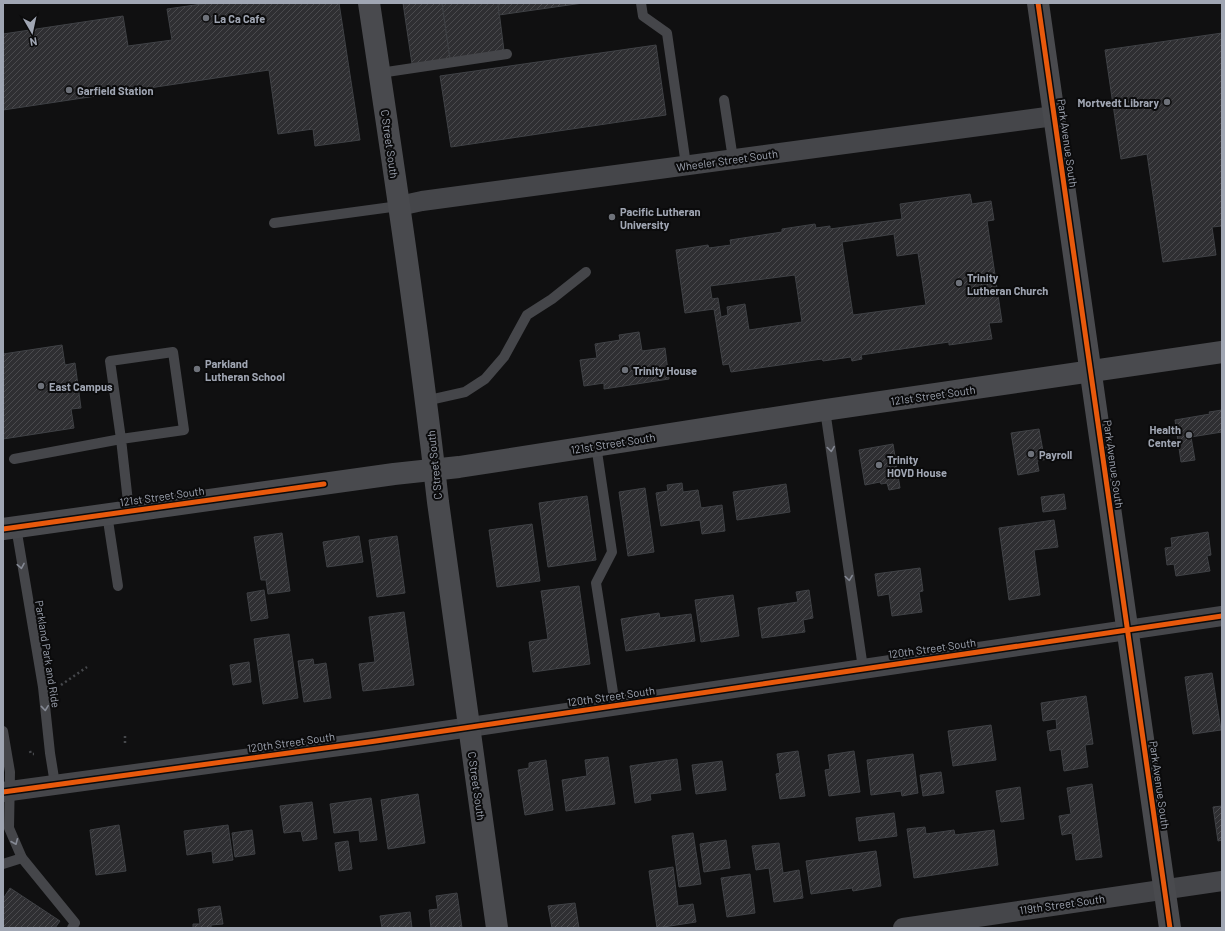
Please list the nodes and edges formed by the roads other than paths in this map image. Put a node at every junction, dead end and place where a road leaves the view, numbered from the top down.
1 (369, 3) edge
2 (641, 3) edge
3 (1038, 3) edge
4 (507, 54) dead end
5 (380, 73) junction
6 (724, 100) dead end
7 (1054, 116) junction
8 (733, 159) junction
9 (686, 165) junction
10 (400, 206) junction
11 (274, 223) dead end
12 (586, 272) dead end
13 (1222, 352) edge
14 (1090, 372) junction
15 (425, 401) junction
16 (825, 410) junction
17 (121, 439) junction
18 (596, 445) junction
19 (14, 459) dead end
20 (434, 470) junction
21 (129, 511) junction
22 (107, 514) junction
23 (9, 528) edge
24 (118, 586) dead end
25 (1222, 616) edge
26 (1127, 629) junction
27 (863, 668) junction
28 (615, 705) junction
29 (469, 727) junction
30 (3, 731) edge
31 (55, 784) junction
32 (6, 791) edge
33 (22, 858) junction
34 (3, 864) edge
35 (1222, 881) edge
36 (1164, 889) junction
37 (72, 928) edge
38 (497, 928) edge
39 (903, 928) edge
40 (1170, 928) edge

1 - 5 street, C Street South
2 - 9 lane
3 - 7 street, Park Avenue South
4 - 5 lane
5 - 10 street, C Street South
6 - 8 lane
7 - 8 street, Wheeler Street South
7 - 14 street, Park Avenue South
8 - 9 street, Wheeler Street South
9 - 10 street, Wheeler Street South
10 - 11 lane
10 - 15 street, C Street South
12 - 15 lane
13 - 14 street, 121st Street South
14 - 16 street, 121st Street South
14 - 26 street, Park Avenue South
15 - 20 street, C Street South
16 - 18 street, 121st Street South
16 -> 27 lane
17 - 17 lane
17 - 19 lane
17 - 21 lane
18 - 20 street, 121st Street South
18 - 28 lane
20 - 21 street, 121st Street South
20 - 29 street, C Street South
21 - 22 street, 121st Street South
22 - 23 street, 121st Street South
22 - 24 lane
23 -> 31 lane, Parkland Park and Ride
25 - 26 street, 120th Street South
26 - 27 street, 120th Street South
26 - 36 street, Park Avenue South
27 - 28 street, 120th Street South
28 - 29 street, 120th Street South
29 - 31 street, 120th Street South
29 - 38 street, C Street South
30 - 32 lane
31 - 32 street, 120th Street South
32 -> 33 lane
33 - 34 lane
33 - 37 lane
35 - 36 street, 119th Street South
36 - 39 street, 119th Street South
36 - 40 street, Park Avenue South

